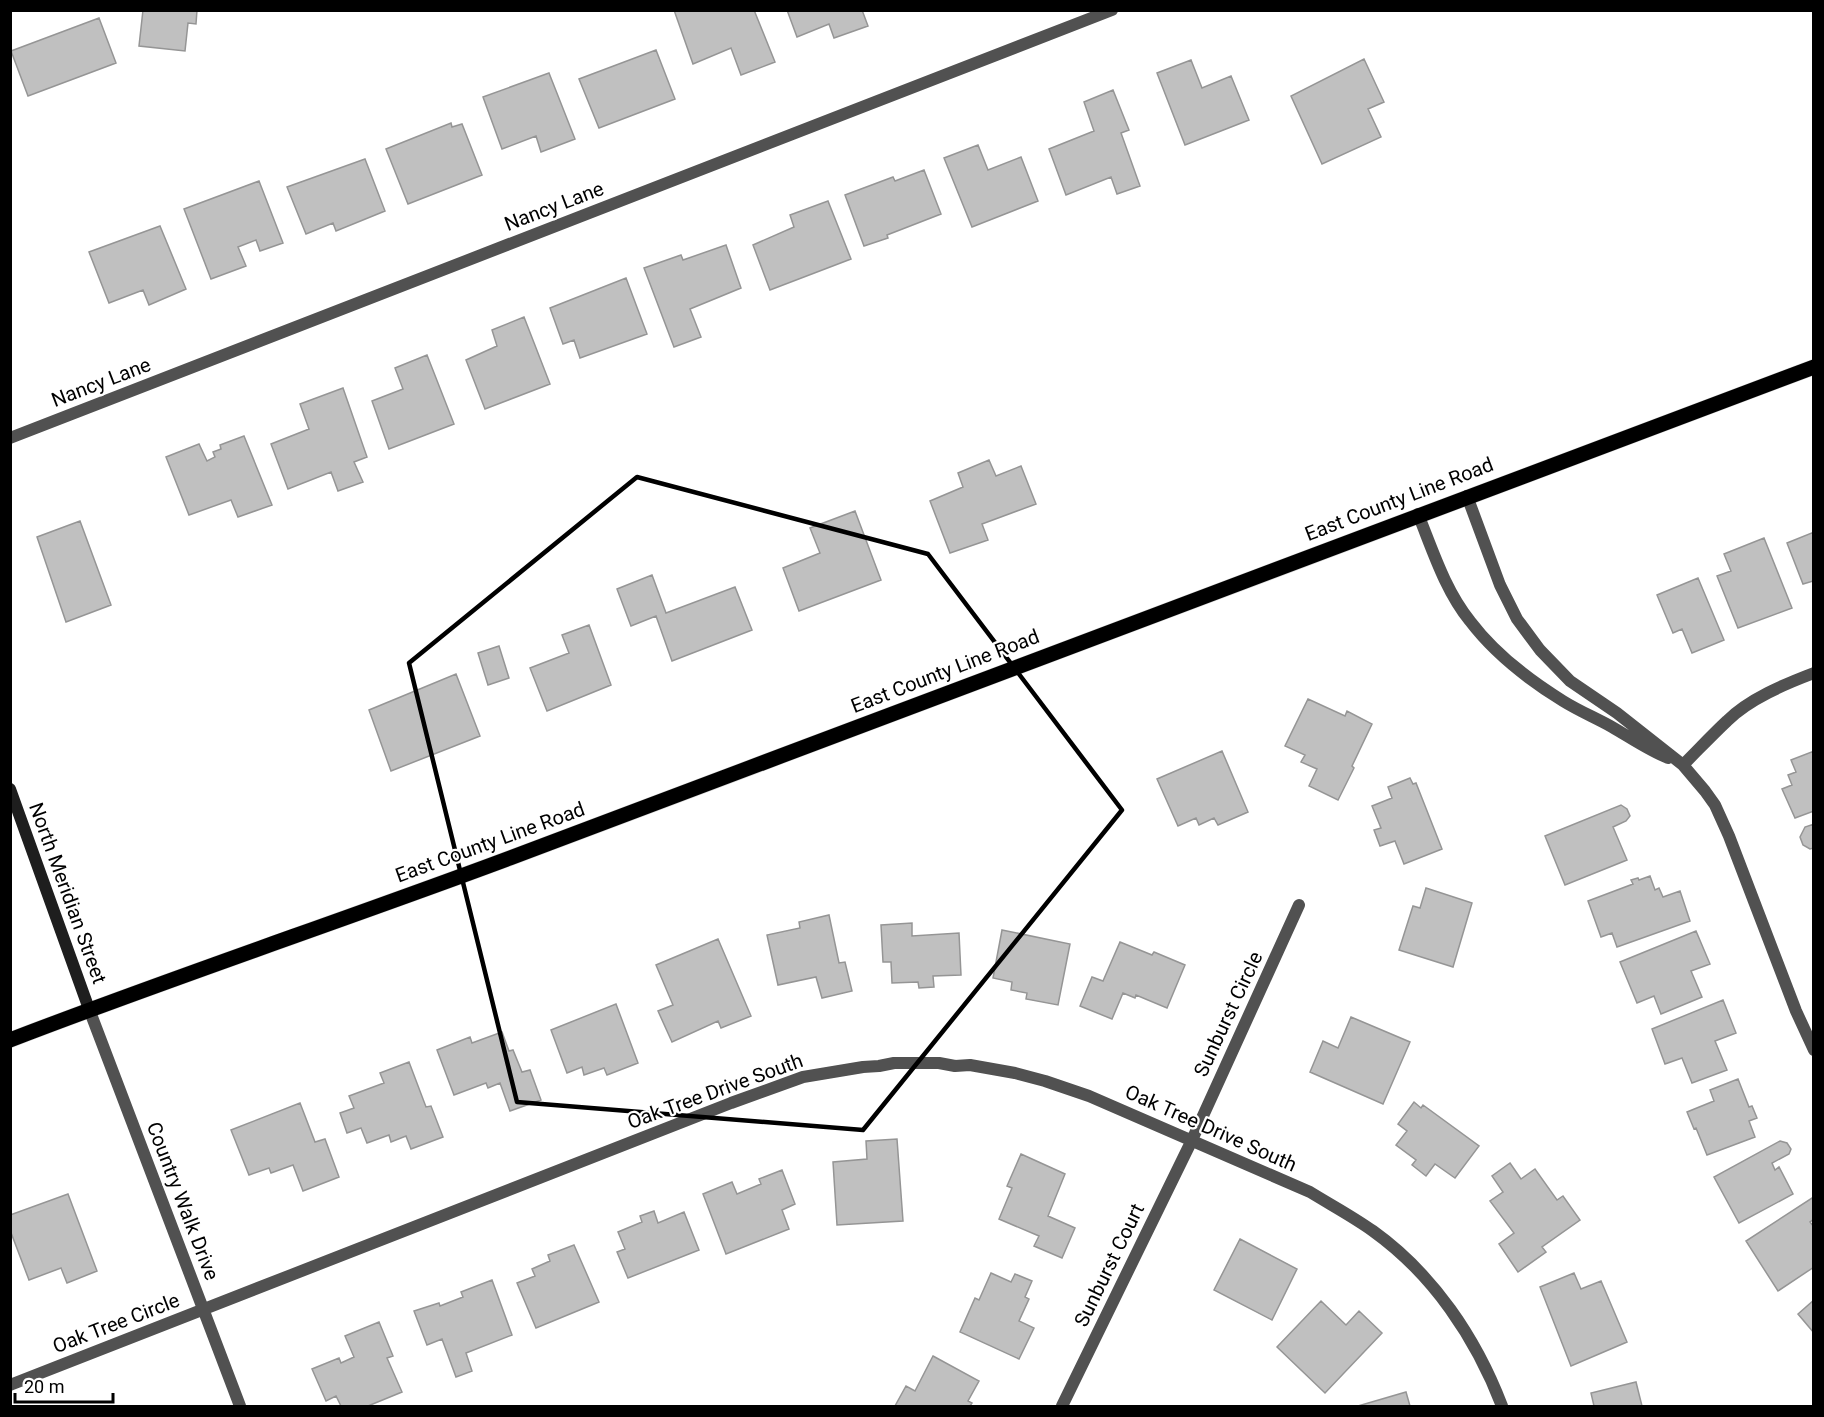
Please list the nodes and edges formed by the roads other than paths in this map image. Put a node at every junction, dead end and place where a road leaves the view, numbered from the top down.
1 (1112, 10) edge
2 (1814, 367) edge
3 (10, 438) edge
4 (1467, 496) junction
5 (1418, 514) junction
6 (1814, 673) edge
7 (1683, 765) junction
8 (10, 789) edge
9 (1299, 905) dead end
10 (89, 1010) junction
11 (10, 1040) edge
12 (1814, 1050) edge
13 (1192, 1140) junction
14 (203, 1310) junction
15 (10, 1385) edge
16 (240, 1407) edge
17 (1062, 1407) edge
18 (1502, 1407) edge

1 - 3 street, Nancy Lane
2 - 4 main road, East County Line Road
4 - 5 main road, East County Line Road
4 - 7 street
5 - 7 street
5 - 10 main road, East County Line Road
6 - 7 street
7 - 12 street
8 - 10 main road, North Meridian Street
9 - 13 street, Sunburst Circle
10 - 11 main road, East County Line Road
10 - 14 street, Country Walk Drive
13 - 14 street, Oak Tree Drive South
13 - 17 street, Sunburst Court
13 - 18 street, Oak Tree Drive South
14 - 15 street, Oak Tree Circle
14 - 16 street, Country Walk Drive

